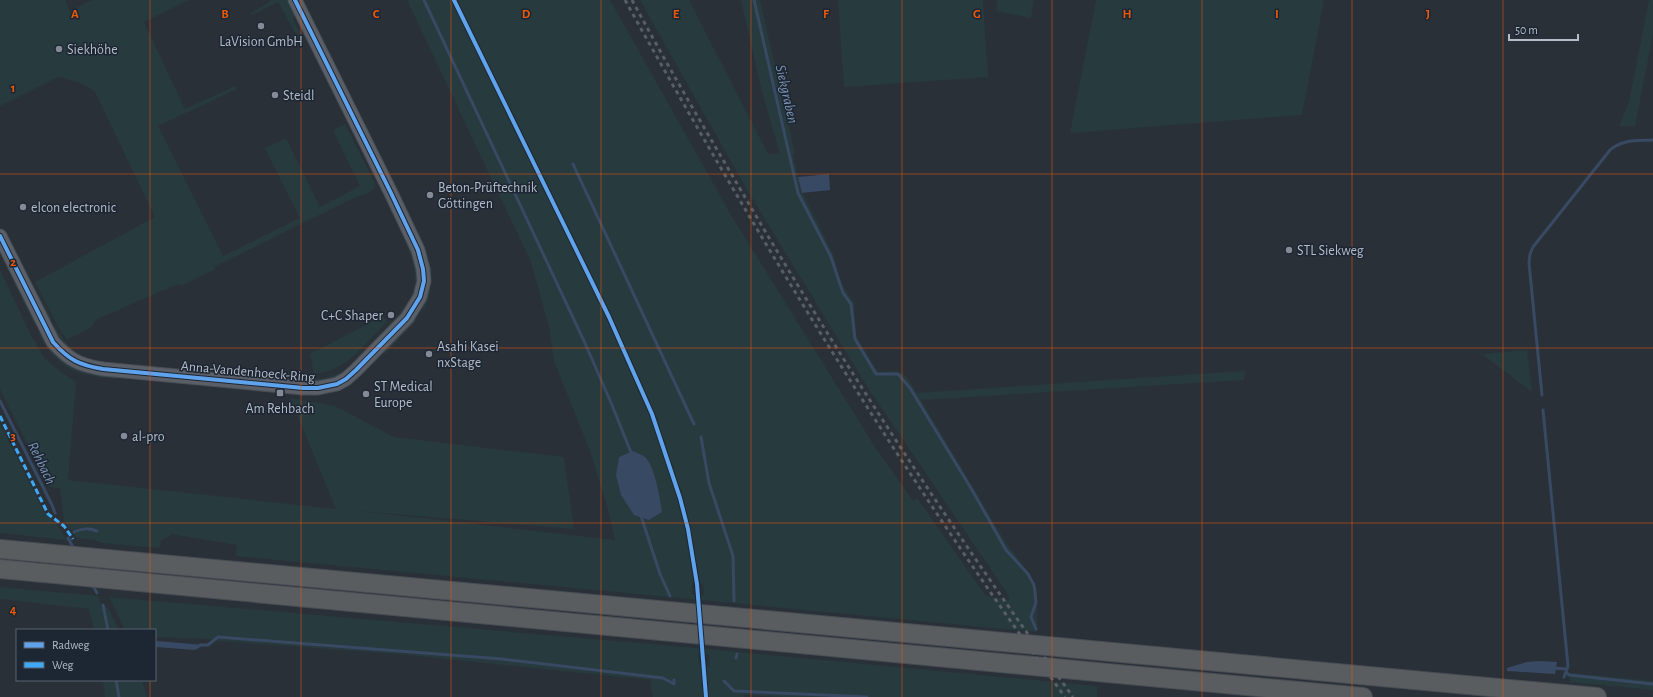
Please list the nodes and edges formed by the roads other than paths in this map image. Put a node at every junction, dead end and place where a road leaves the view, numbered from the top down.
1 (295, 0) edge
2 (0, 236) edge
3 (3, 548) edge
4 (0, 569) edge
5 (1363, 697) edge
6 (1597, 697) edge

1 - 2 street, Anna-Vandenhoeck-Ring
3 - 6 highway
4 - 5 highway

